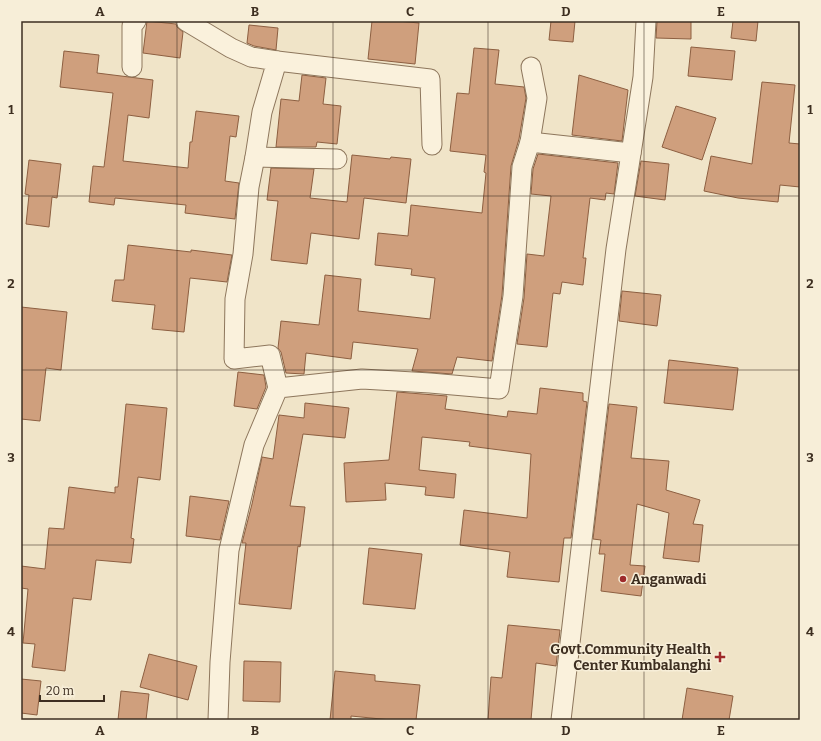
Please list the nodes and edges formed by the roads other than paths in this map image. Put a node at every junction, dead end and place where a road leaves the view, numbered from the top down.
1 (136, 21) edge
2 (186, 21) edge
3 (646, 21) edge
4 (277, 61) junction
5 (531, 67) dead end
6 (132, 68) dead end
7 (530, 142) junction
8 (432, 146) dead end
9 (631, 153) junction
10 (255, 157) junction
11 (337, 159) dead end
12 (278, 388) junction
13 (218, 720) edge
14 (561, 720) edge

1 - 6 street
2 - 4 street
3 - 9 street
4 - 8 street
4 - 10 street
5 - 7 street
7 - 9 street
7 - 12 street
9 - 14 street
10 - 11 street
10 - 12 street
12 - 13 street

